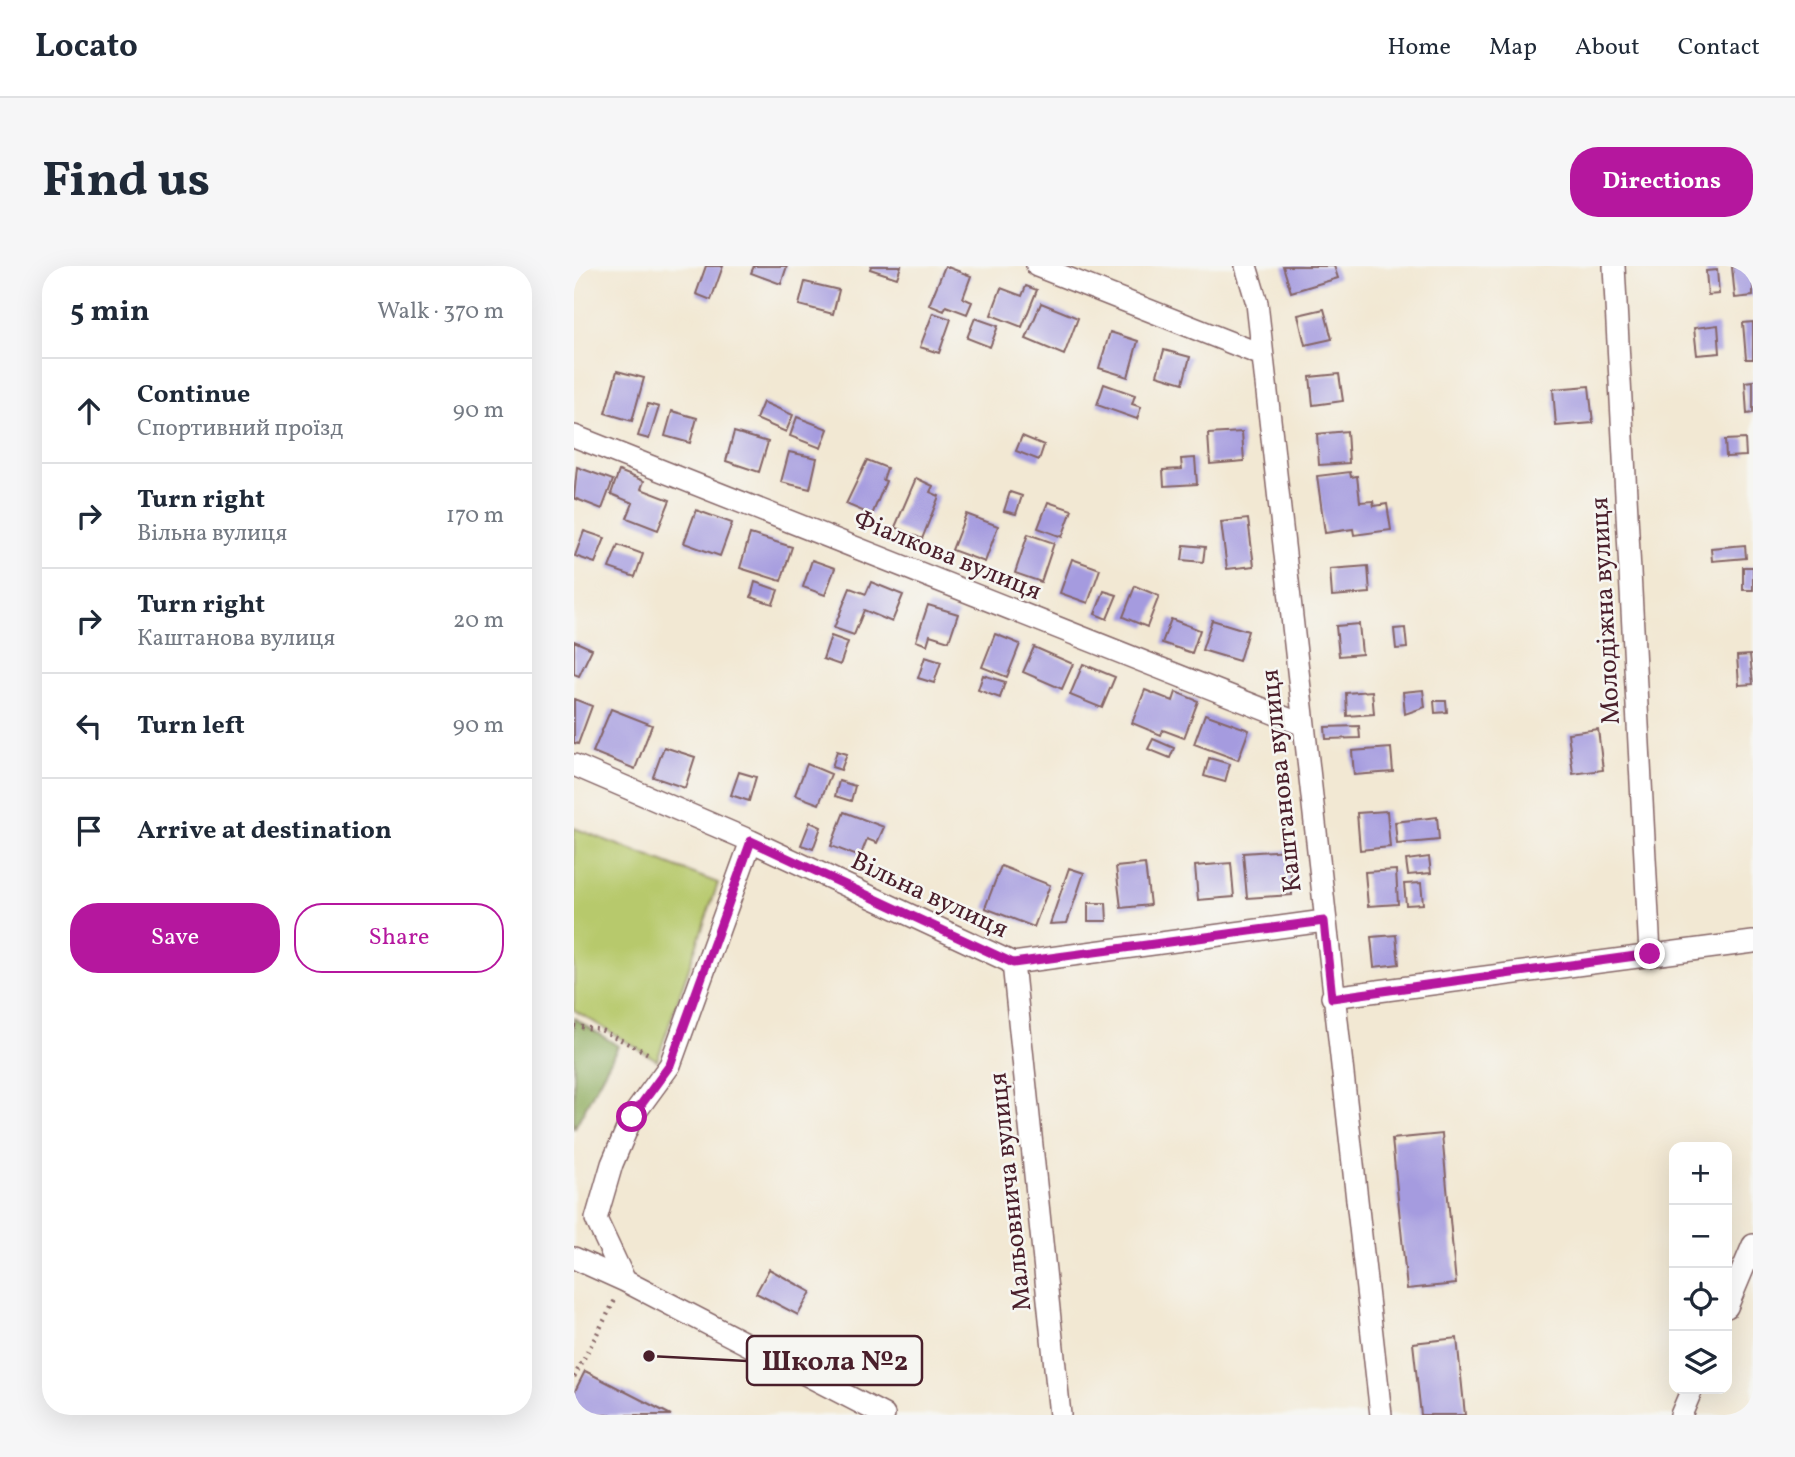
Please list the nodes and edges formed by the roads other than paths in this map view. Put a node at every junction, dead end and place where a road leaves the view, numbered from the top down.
1 (1037, 266) edge
2 (1247, 266) edge
3 (1614, 266) edge
4 (1262, 355) junction
5 (574, 436) edge
6 (1301, 724) junction
7 (574, 765) edge
8 (751, 841) junction
9 (1324, 921) junction
10 (1753, 942) edge
11 (1650, 954) junction
12 (1013, 963) junction
13 (1332, 998) junction
14 (1753, 1245) edge
15 (574, 1258) edge
16 (625, 1281) junction
17 (1732, 1295) edge
18 (1690, 1394) edge
19 (884, 1415) edge
20 (1060, 1415) edge
21 (1381, 1415) edge
22 (1681, 1415) edge

1 - 4 street
2 - 4 street, Каштанова вулиця
3 - 11 street, Молодіжна вулиця
4 - 6 street, Каштанова вулиця
5 - 6 street, Фіалкова вулиця
6 - 9 street, Каштанова вулиця
7 - 8 street, Вільна вулиця
8 - 12 street, Вільна вулиця
8 - 16 street
9 - 12 street, Вільна вулиця
9 - 13 street, Каштанова вулиця
10 - 11 street
11 - 13 street
12 - 20 street, Мальовнича вулиця
13 - 21 street, Каштанова вулиця
14 - 17 street
15 - 16 street
16 - 19 street
18 - 22 street

